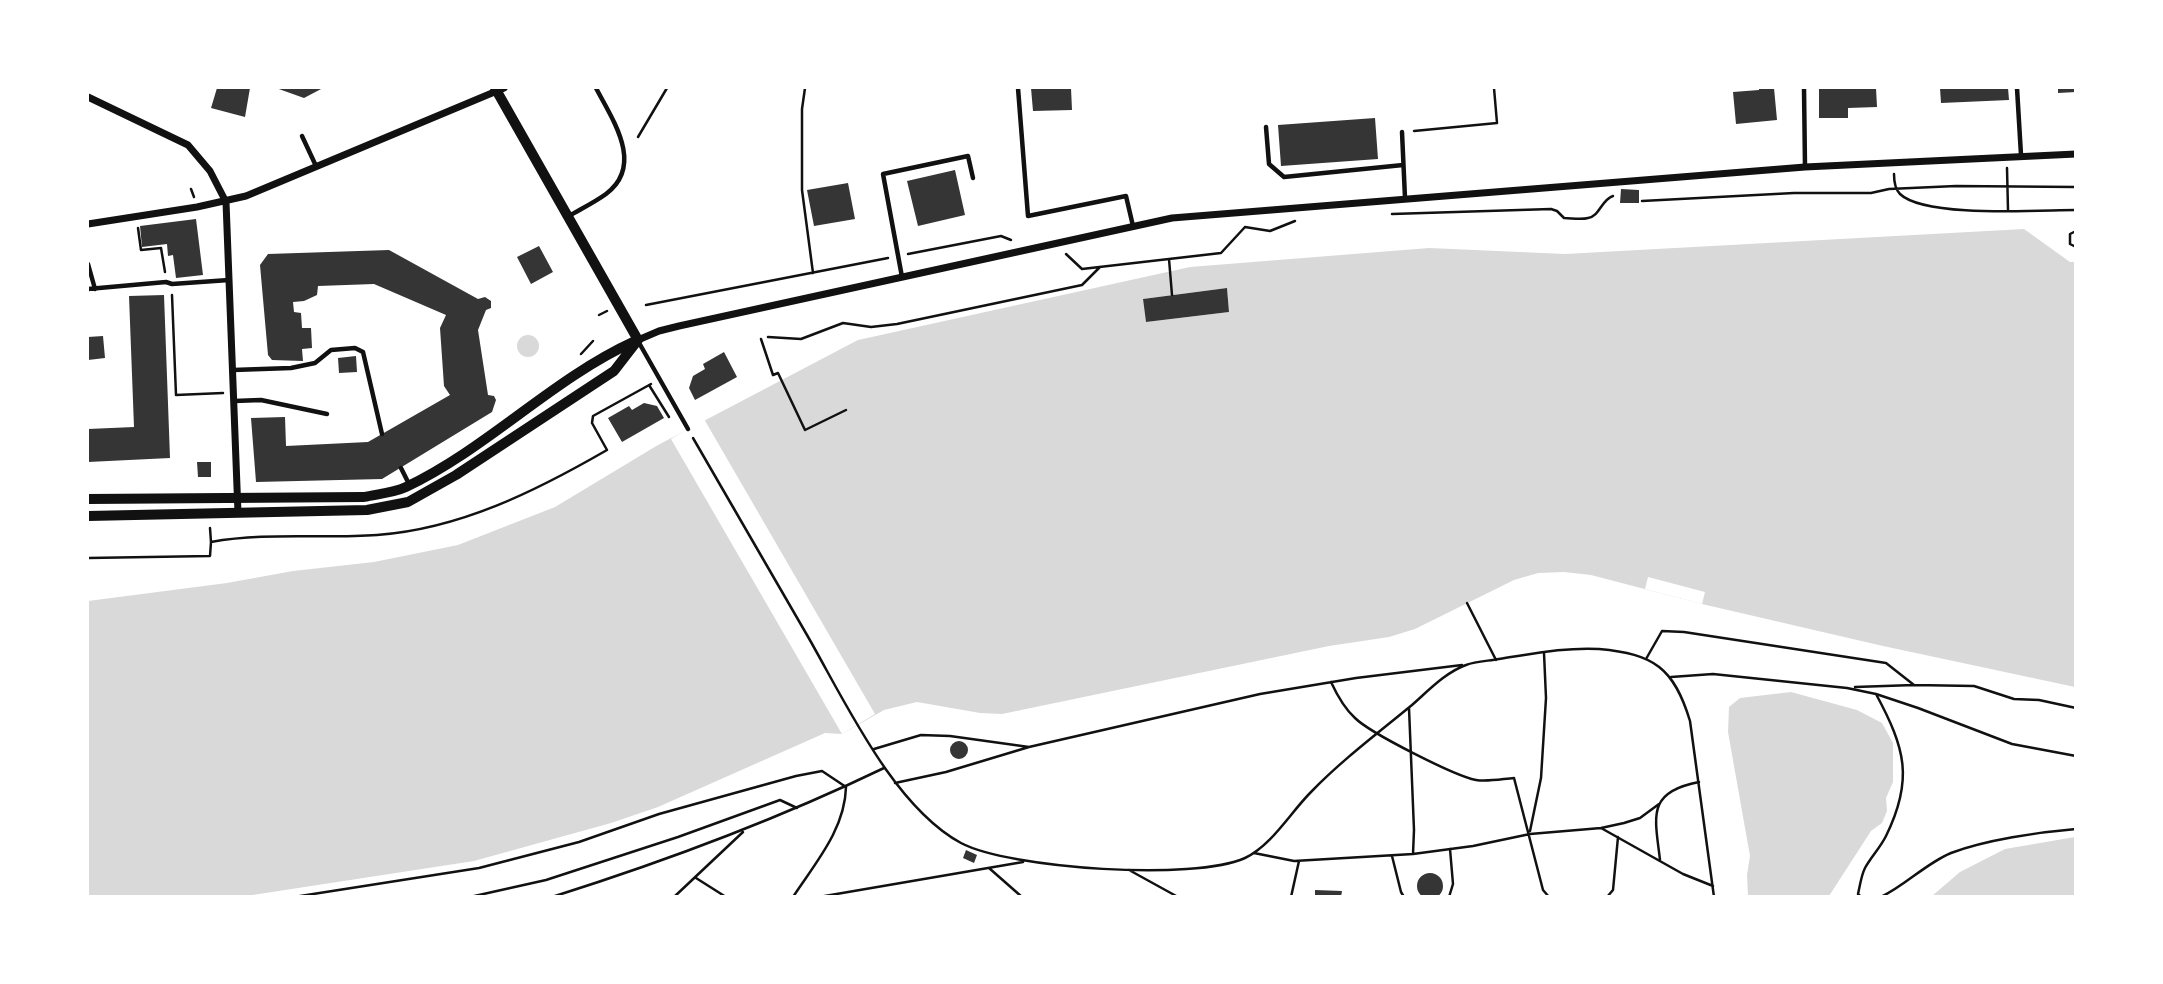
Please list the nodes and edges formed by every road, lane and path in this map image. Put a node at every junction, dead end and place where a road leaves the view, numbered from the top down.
1 (499, 88) edge
2 (596, 88) edge
3 (667, 88) edge
4 (805, 88) edge
5 (1018, 88) edge
6 (1494, 88) edge
7 (1804, 88) edge
8 (2017, 88) edge
9 (88, 97) edge
10 (1266, 127) dead end
11 (1402, 132) joint
12 (302, 136) dead end
13 (638, 137) dead end
14 (2076, 154) edge
15 (2021, 155) junction
16 (1893, 161) junction
17 (2007, 164) dead end
18 (1403, 165) junction
19 (316, 167) junction
20 (1805, 167) junction
21 (973, 178) dead end
22 (2008, 186) junction
23 (2076, 187) edge
24 (1897, 189) junction
25 (1616, 195) dead end
26 (1405, 198) junction
27 (1642, 201) dead end
28 (226, 202) junction
29 (2008, 210) junction
30 (2076, 210) edge
31 (1385, 214) dead end
32 (568, 217) junction
33 (1252, 220) dead end
34 (1297, 220) dead end
35 (88, 224) edge
36 (138, 224) dead end
37 (1133, 226) junction
38 (1245, 227) junction
39 (2076, 231) edge
40 (1054, 243) junction
41 (2076, 247) edge
42 (1169, 259) junction
43 (88, 264) edge
44 (1100, 267) junction
45 (813, 273) dead end
46 (902, 277) junction
47 (230, 280) junction
48 (169, 283) junction
49 (88, 289) edge
50 (95, 289) junction
51 (1172, 295) dead end
52 (768, 337) dead end
53 (761, 339) dead end
54 (638, 340) junction
55 (593, 341) dead end
56 (580, 354) dead end
57 (233, 370) junction
58 (649, 385) dead end
59 (234, 396) junction
60 (846, 410) dead end
61 (327, 414) dead end
62 (666, 416) dead end
63 (688, 429) joint
64 (382, 434) dead end
65 (447, 463) junction
66 (401, 468) dead end
67 (456, 475) junction
68 (410, 485) junction
69 (237, 498) junction
70 (88, 499) edge
71 (238, 513) junction
72 (88, 516) edge
73 (209, 525) dead end
74 (211, 542) dead end
75 (170, 556) dead end
76 (88, 558) edge
77 (1467, 603) dead end
78 (1544, 653) junction
79 (1646, 659) junction
80 (1496, 660) junction
81 (1465, 665) junction
82 (1671, 677) junction
83 (1331, 682) junction
84 (1914, 685) junction
85 (1847, 688) junction
86 (1875, 694) junction
87 (1409, 708) junction
88 (2076, 708) edge
89 (1377, 734) junction
90 (1029, 747) junction
91 (873, 749) junction
92 (1411, 750) junction
93 (2076, 756) edge
94 (884, 768) junction
95 (1699, 782) junction
96 (895, 783) junction
97 (846, 787) junction
98 (1659, 804) junction
99 (797, 808) junction
100 (1601, 828) junction
101 (2076, 829) edge
102 (745, 831) junction
103 (1530, 834) junction
104 (1618, 836) junction
105 (1450, 849) junction
106 (1254, 853) junction
107 (1413, 855) junction
108 (1392, 856) junction
109 (1660, 860) junction
110 (1299, 861) junction
111 (1025, 862) junction
112 (989, 868) junction
113 (1126, 869) junction
114 (695, 877) junction
115 (1713, 887) junction
116 (294, 897) edge
117 (470, 897) edge
118 (552, 897) edge
119 (674, 897) edge
120 (726, 897) edge
121 (793, 897) edge
122 (819, 897) edge
123 (1022, 897) edge
124 (1178, 897) edge
125 (1291, 897) edge
126 (1404, 897) edge
127 (1449, 897) edge
128 (1549, 897) edge
129 (1607, 897) edge
130 (1714, 897) edge
131 (1861, 897) edge
132 (1881, 897) edge

1 - 19 street
1 - 32 street
2 - 32 lane
3 - 13 path
4 - 45 path
5 - 37 lane
6 - 11 path
7 - 20 lane
8 - 15 lane
9 - 28 street
10 - 18 lane
11 - 18 lane
12 - 19 lane
14 - 15 street
15 - 16 street
16 - 20 street
16 - 24 path
17 - 22 path
18 - 26 lane
19 - 28 street
20 - 26 street
21 - 46 lane
22 - 23 path
22 - 24 path
22 - 29 path
24 - 27 path
24 - 29 path
25 - 31 path
26 - 37 street
28 - 35 street
28 - 47 street
29 - 30 path
32 - 54 street
33 - 38 path
34 - 38 path
36 - 48 path
37 - 40 street
38 - 42 path
39 - 41 path
40 - 44 path
40 - 46 street
42 - 44 path
42 - 51 path
43 - 50 lane
44 - 52 path
46 - 54 street
47 - 48 lane
47 - 57 street
48 - 50 lane
48 - 59 path
49 - 50 lane
53 - 60 path
54 - 63 lane
54 - 65 street
54 - 67 street
55 - 56 path
57 - 59 street
57 - 64 lane
58 - 62 path
59 - 61 lane
59 - 69 street
63 - 91 path
65 - 67 lane
65 - 68 street
66 - 68 lane
67 - 71 street
68 - 69 street
69 - 70 street
69 - 71 street
71 - 72 street
73 - 74 path
75 - 76 path
77 - 80 path
78 - 79 path
78 - 80 path
78 - 103 path
79 - 82 path
79 - 84 path
80 - 81 path
81 - 83 path
81 - 87 path
82 - 85 path
82 - 95 path
83 - 89 path
83 - 90 path
84 - 85 path
84 - 88 path
85 - 86 path
86 - 93 path
86 - 131 path
87 - 89 path
87 - 92 path
89 - 92 path
89 - 106 path
90 - 91 path
90 - 96 path
91 - 94 path
92 - 103 path
92 - 107 path
94 - 96 path
94 - 97 path
95 - 98 path
95 - 115 path
96 - 111 path
97 - 99 path
97 - 116 path
97 - 121 path
98 - 100 path
98 - 109 path
99 - 102 path
99 - 117 path
100 - 103 path
100 - 104 path
101 - 132 path
102 - 114 path
102 - 118 path
103 - 105 path
103 - 128 path
104 - 109 path
104 - 129 path
105 - 107 path
105 - 127 path
106 - 110 path
106 - 113 path
107 - 108 path
108 - 110 path
108 - 126 path
109 - 115 path
110 - 125 path
111 - 112 path
111 - 113 path
112 - 122 path
112 - 123 path
113 - 124 path
114 - 119 path
114 - 120 path
115 - 130 path

